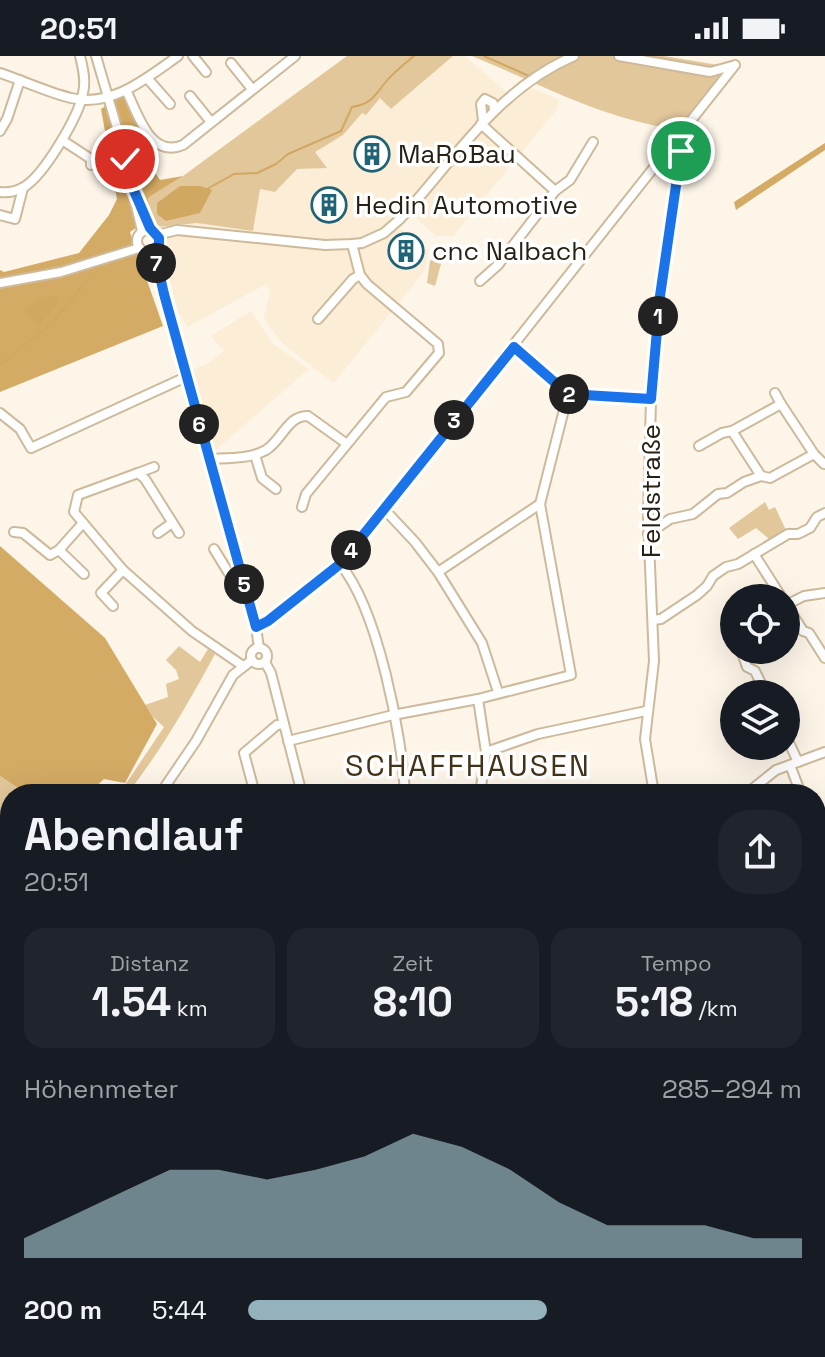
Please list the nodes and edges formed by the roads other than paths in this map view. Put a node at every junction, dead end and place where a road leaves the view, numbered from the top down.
1 (80, 56) edge
2 (96, 56) edge
3 (178, 56) edge
4 (193, 56) edge
5 (295, 56) edge
6 (574, 56) edge
7 (619, 56) edge
8 (231, 63) dead end
9 (206, 72) dead end
10 (0, 73) edge
11 (147, 78) junction
12 (20, 80) junction
13 (252, 89) junction
14 (126, 90) junction
15 (190, 96) dead end
16 (107, 98) junction
17 (82, 99) junction
18 (170, 104) dead end
19 (211, 122) junction
20 (482, 122) junction
21 (0, 131) edge
22 (62, 140) junction
23 (593, 142) dead end
24 (675, 143) junction
25 (91, 165) dead end
26 (23, 188) junction
27 (555, 191) junction
28 (0, 192) edge
29 (0, 215) edge
30 (148, 241) junction
31 (352, 244) junction
32 (360, 275) junction
33 (480, 281) dead end
34 (0, 283) edge
35 (318, 319) dead end
36 (514, 347) junction
37 (186, 377) junction
38 (775, 393) dead end
39 (568, 394) junction
40 (651, 399) junction
41 (781, 404) junction
42 (0, 413) edge
43 (732, 431) junction
44 (347, 444) junction
45 (699, 446) dead end
46 (814, 454) junction
47 (255, 455) junction
48 (210, 459) junction
49 (824, 464) edge
50 (154, 467) dead end
51 (138, 473) junction
52 (761, 476) junction
53 (276, 489) dead end
54 (540, 504) junction
55 (302, 507) dead end
56 (383, 508) junction
57 (825, 513) edge
58 (83, 523) junction
59 (172, 523) junction
60 (14, 532) dead end
61 (158, 533) dead end
62 (179, 533) dead end
63 (648, 534) junction
64 (214, 549) dead end
65 (59, 550) junction
66 (754, 554) junction
67 (340, 564) junction
68 (123, 570) junction
69 (438, 572) junction
70 (84, 574) dead end
71 (243, 581) junction
72 (773, 584) edge
73 (825, 593) edge
74 (800, 598) edge
75 (113, 606) dead end
76 (653, 620) junction
77 (800, 626) edge
78 (256, 627) junction
79 (259, 648) junction
80 (823, 648) edge
81 (825, 658) edge
82 (252, 660) junction
83 (265, 662) junction
84 (746, 664) edge
85 (243, 666) junction
86 (759, 680) edge
87 (498, 692) junction
88 (478, 699) junction
89 (646, 711) junction
90 (393, 715) junction
91 (284, 724) junction
92 (288, 741) junction
93 (486, 752) junction
94 (825, 752) edge
95 (793, 760) edge
96 (794, 763) junction
97 (167, 784) edge
98 (252, 784) edge
99 (299, 784) edge
100 (405, 784) edge
101 (481, 784) edge
102 (652, 784) edge
103 (758, 784) edge
104 (799, 784) edge

1 - 17 street
2 - 16 street
3 - 11 street
4 - 9 street
5 - 13 street
6 - 20 street
7 - 24 street
8 - 13 street
10 - 12 street
11 - 14 street
11 - 18 street
12 - 17 street
12 - 21 street
13 - 19 street
14 - 16 street
14 - 19 street
15 - 19 street
16 - 17 street
16 - 30 street
17 - 22 street
20 - 27 street
20 - 31 street
22 - 25 street
22 - 26 street
23 - 27 street
24 - 36 street
24 - 40 street, Feldstraße
26 - 28 street
26 - 29 street
27 - 33 street
30 - 31 street
30 - 34 street
30 - 37 street
31 - 32 street
32 - 35 street
32 - 44 street
36 - 39 street
36 - 56 street
37 - 42 street
37 - 48 street
38 - 41 street
39 - 40 street
39 - 54 street
40 - 63 street, Feldstraße
41 - 43 street
41 - 46 street
43 - 45 street
43 - 52 street
44 - 47 street
44 - 55 street
46 - 49 street
46 - 52 street
47 - 48 street
47 - 53 street
48 - 71 street
50 - 51 street
51 - 58 street
51 - 59 street
52 - 63 street
54 - 69 street
54 - 87 street
56 - 67 street
56 - 69 street
57 - 66 street
58 - 65 street
58 - 68 street
59 - 61 street
59 - 62 street
60 - 65 street
63 - 76 street, Feldstraße
64 - 71 street
65 - 70 street
66 - 72 street
66 - 76 street
67 - 78 street
67 - 90 street
68 - 75 street
68 - 85 street
69 - 87 street
71 - 78 street
73 - 74 street
76 - 89 street, Feldstraße
77 - 80 street
78 - 79 street
79 - 82 street
79 - 83 street
80 - 81 street
82 - 83 street
82 - 85 street
83 - 91 street
84 - 86 street
85 - 97 street
87 - 88 street
88 - 90 street
88 - 93 street
89 - 93 street
89 - 102 street, Feldstraße
90 - 92 street
90 - 100 street
91 - 92 street
91 - 98 street
92 - 99 street
93 - 101 street
94 - 96 street
95 - 96 street
96 - 103 street
96 - 104 street

